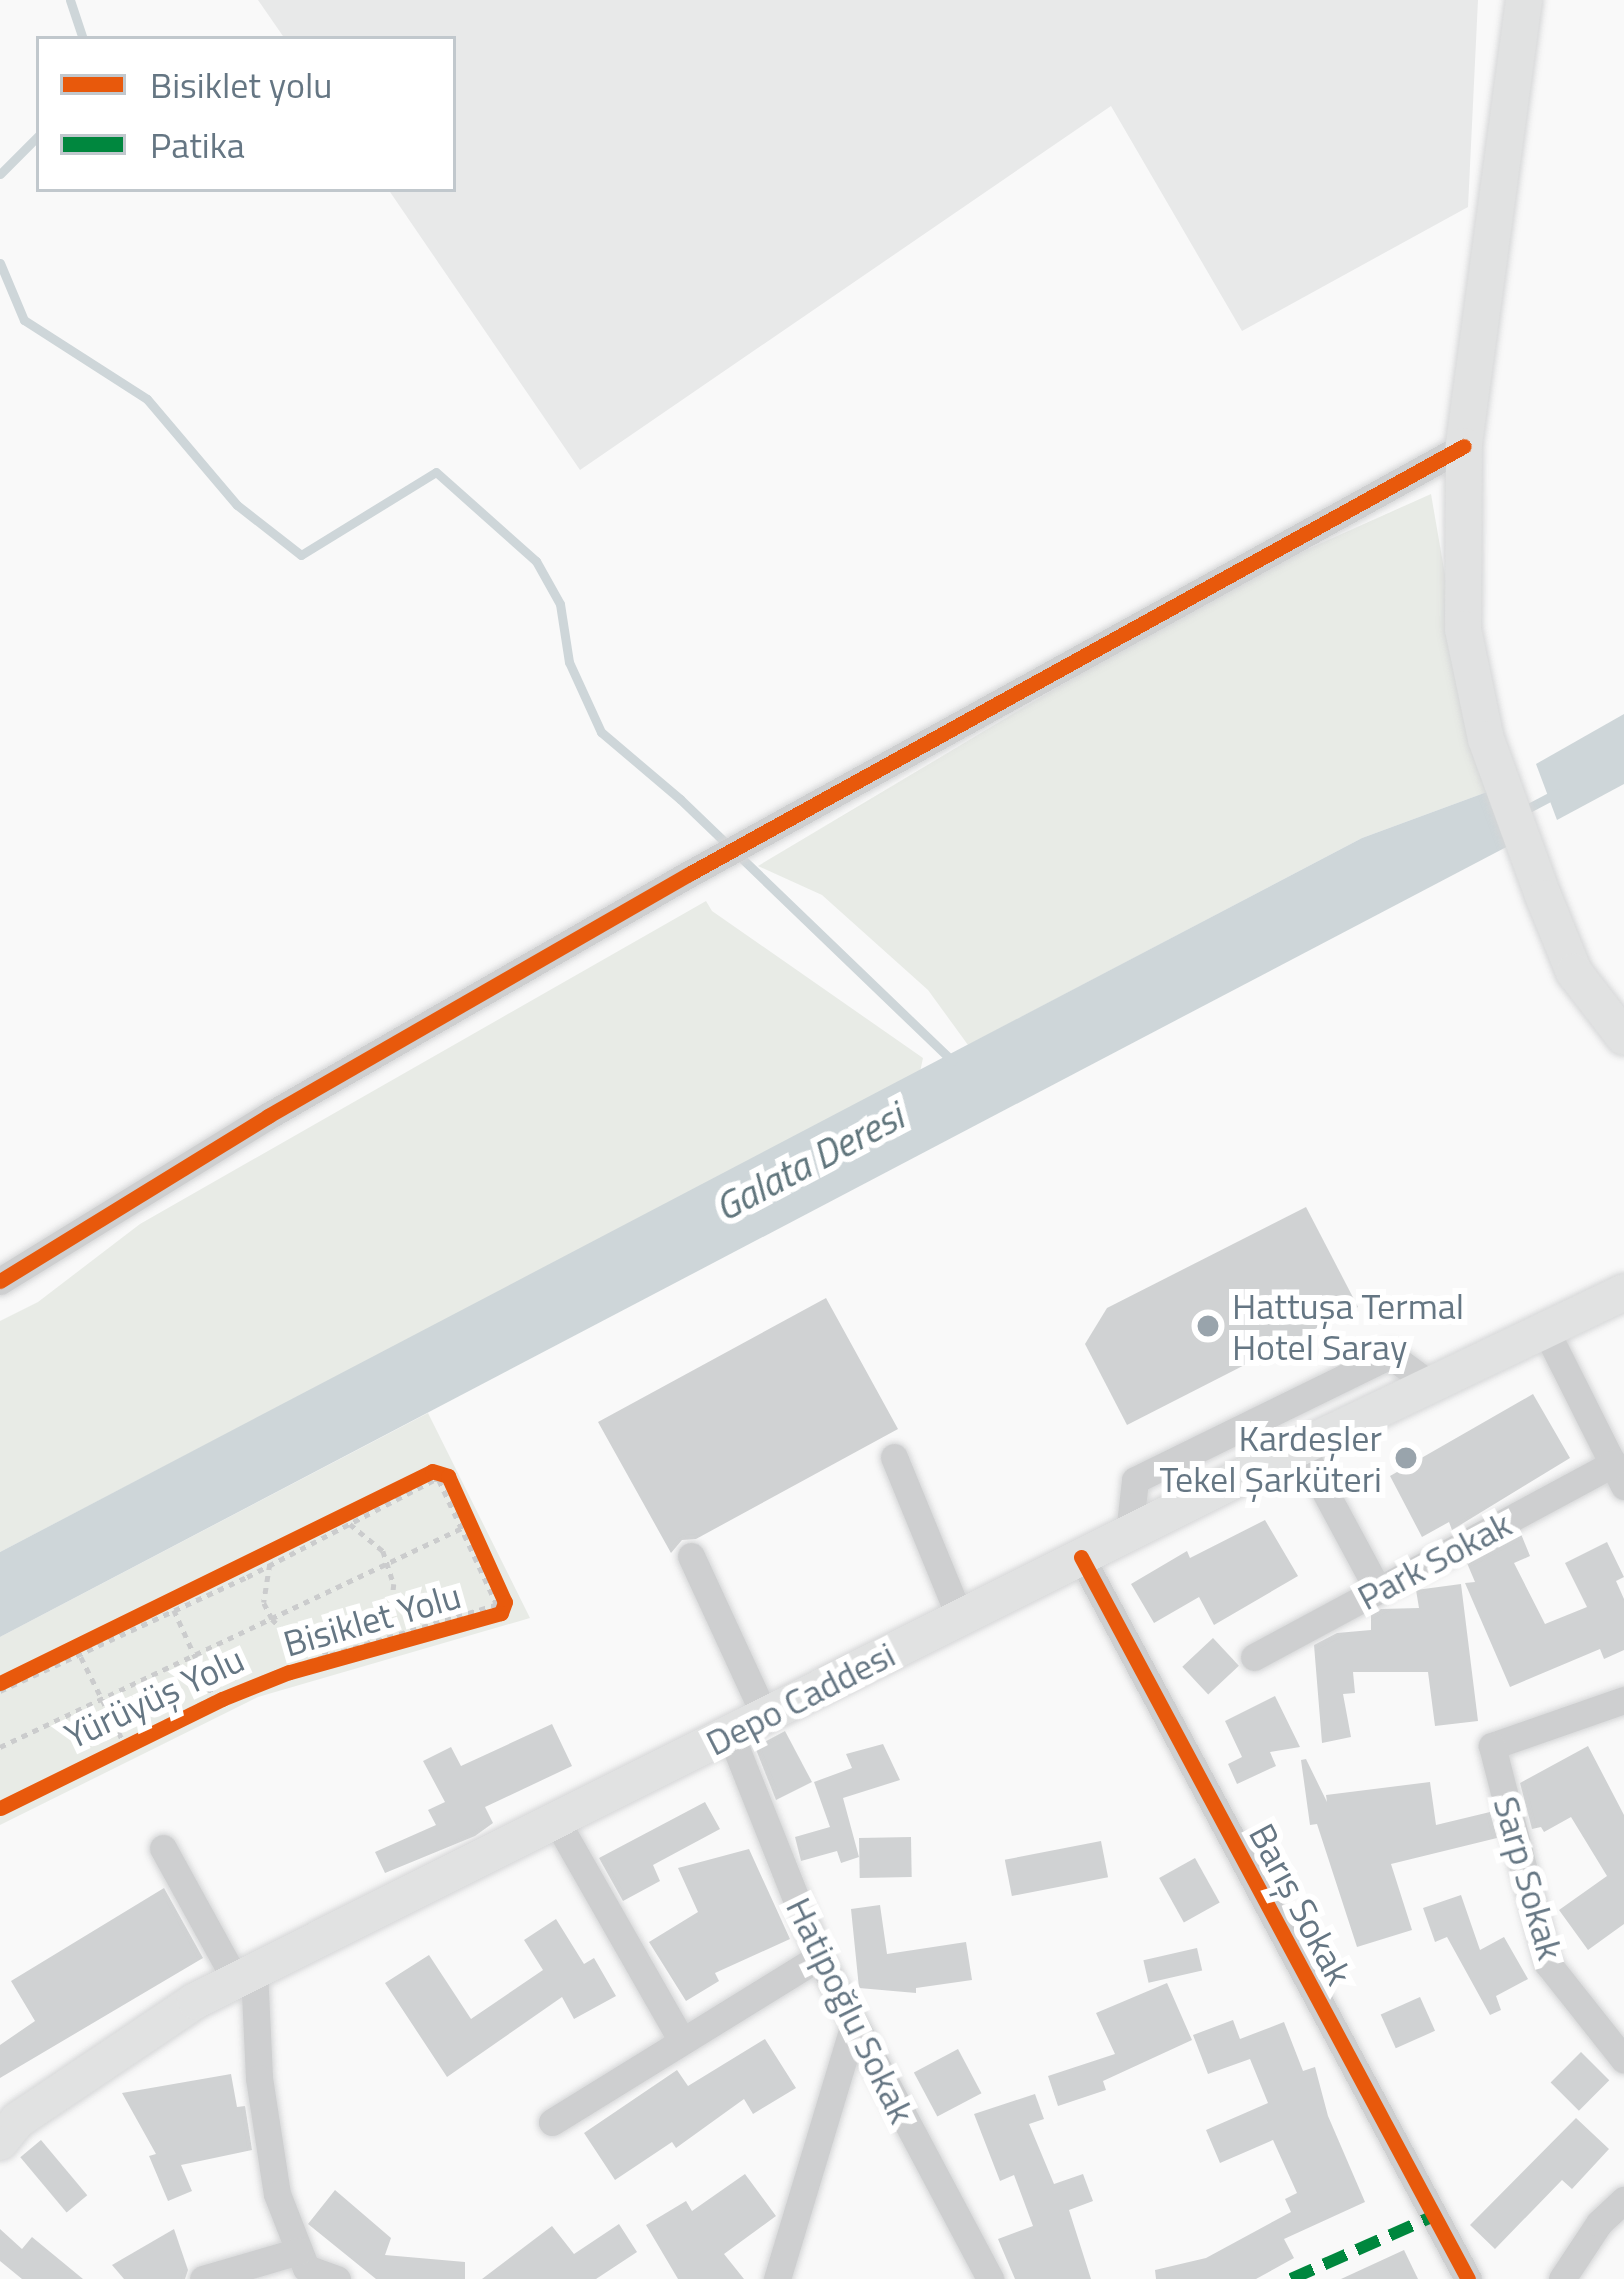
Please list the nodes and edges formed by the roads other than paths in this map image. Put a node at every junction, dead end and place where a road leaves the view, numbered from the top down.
1 (1524, 0) edge
2 (1463, 446) junction
3 (1624, 1037) edge
4 (0, 1281) edge
5 (1624, 1292) edge
6 (1545, 1329) junction
7 (1431, 1384) junction
8 (1301, 1448) junction
9 (894, 1457) dead end
10 (1619, 1474) edge
11 (1129, 1533) junction
12 (691, 1556) dead end
13 (1082, 1558) junction
14 (1378, 1590) junction
15 (960, 1618) junction
16 (1254, 1657) dead end
17 (1624, 1700) edge
18 (765, 1716) junction
19 (730, 1733) junction
20 (557, 1822) junction
21 (163, 1848) dead end
22 (819, 1957) junction
23 (245, 1976) junction
24 (854, 2027) junction
25 (682, 2041) junction
26 (1624, 2060) edge
27 (552, 2122) dead end
28 (0, 2142) edge
29 (1624, 2200) edge
30 (299, 2251) junction
31 (203, 2279) edge
32 (337, 2279) edge
33 (777, 2279) edge
34 (990, 2279) edge
35 (1468, 2279) edge
36 (1562, 2279) edge

1 - 2 main road
2 - 3 main road
2 - 4 street
5 - 6 main road, Depo Caddesi
6 - 7 main road, Depo Caddesi
6 - 10 street
7 - 8 main road, Depo Caddesi
7 - 11 street
8 - 11 main road, Depo Caddesi
8 - 14 street
9 - 15 street
10 - 14 street, Park Sokak
11 - 13 main road, Depo Caddesi
12 - 18 street
13 - 15 main road, Depo Caddesi
13 - 35 street, Barış Sokak
14 - 16 street, Park Sokak
15 - 18 main road, Depo Caddesi
17 - 26 street, Sarp Sokak
18 - 19 main road, Depo Caddesi
19 - 20 main road, Depo Caddesi
19 - 22 street, Hatipoğlu Sokak
20 - 23 main road, Depo Caddesi
20 - 25 street
21 - 23 street
22 - 24 street, Hatipoğlu Sokak
22 - 25 street
23 - 28 main road, Depo Caddesi
23 - 30 street
24 - 33 street
24 - 34 street, Hatipoğlu Sokak
25 - 27 street
29 - 36 street
30 - 31 street
30 - 32 street

